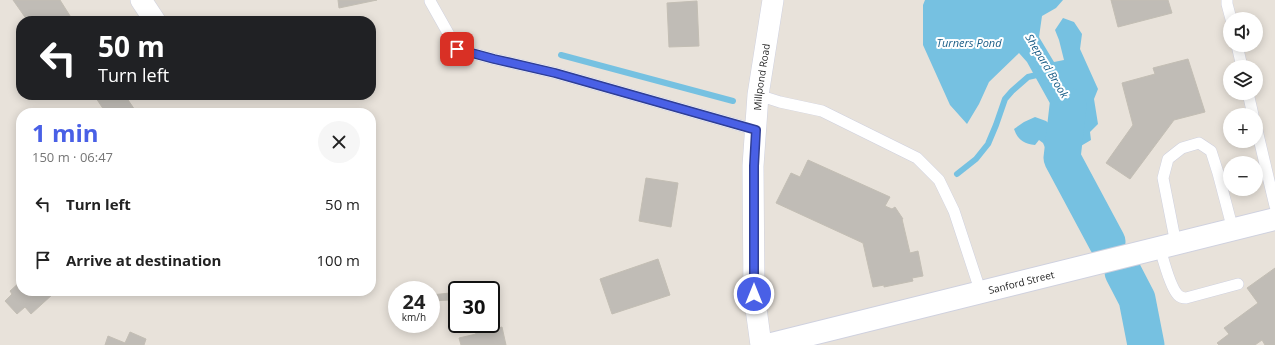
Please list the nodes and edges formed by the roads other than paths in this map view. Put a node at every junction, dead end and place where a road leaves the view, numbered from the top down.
1 (141, 0) edge
2 (773, 0) edge
3 (1227, 0) edge
4 (430, 1) dead end
5 (1229, 12) edge
6 (152, 16) edge
7 (758, 95) junction
8 (756, 130) junction
9 (1261, 148) edge
10 (1275, 206) edge
11 (1275, 219) edge
12 (1233, 230) junction
13 (1168, 246) junction
14 (1238, 284) dead end
15 (981, 293) junction
16 (761, 345) edge
17 (768, 345) edge

1 - 6 street
2 - 7 street, Millpond Road
3 - 5 lane
4 - 8 lane
7 - 8 street, Millpond Road
7 - 15 lane
8 - 16 street, Millpond Road
9 - 10 lane
11 - 12 street, Sanford Street
12 - 13 street, Sanford Street
12 - 13 lane
13 - 14 lane
13 - 15 street, Sanford Street
15 - 17 street, Sanford Street

